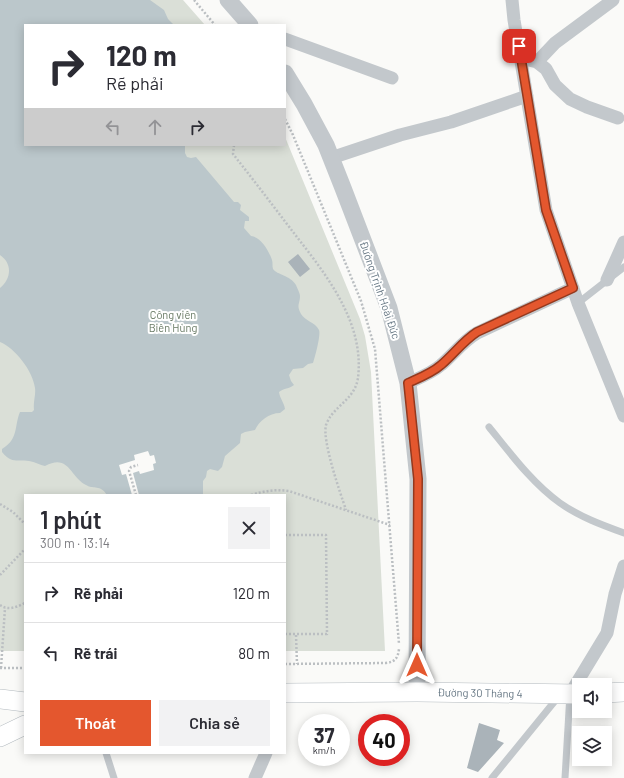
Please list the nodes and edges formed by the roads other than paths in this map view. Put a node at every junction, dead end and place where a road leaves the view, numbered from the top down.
1 (228, 0) edge
2 (512, 0) edge
3 (613, 0) edge
4 (249, 24) edge
5 (286, 39) edge
6 (521, 58) junction
7 (537, 62) junction
8 (286, 75) edge
9 (392, 78) dead end
10 (527, 96) junction
11 (618, 118) dead end
12 (331, 158) junction
13 (624, 242) edge
14 (624, 266) edge
15 (607, 280) junction
16 (573, 288) junction
17 (578, 303) junction
18 (408, 383) junction
19 (624, 416) edge
20 (489, 427) dead end
21 (624, 533) edge
22 (624, 566) edge
23 (417, 692) junction
24 (624, 692) edge
25 (286, 693) edge
26 (612, 693) edge
27 (570, 694) edge
28 (0, 699) edge
29 (24, 702) edge
30 (24, 725) edge
31 (0, 737) edge
32 (106, 754) edge
33 (266, 754) edge
34 (114, 778) edge
35 (255, 778) edge
36 (492, 778) edge
37 (565, 778) edge

1 - 4 street
2 - 6 street
3 - 7 street
5 - 9 street
6 - 7 street
6 - 10 street
7 - 11 street
8 - 12 street, Đường Trịnh Hoài Đức
10 - 12 street
10 - 16 street
12 - 18 street, Đường Trịnh Hoài Đức
13 - 15 street
14 - 15 lane
15 - 17 lane
16 - 17 street
16 - 18 street
17 - 19 street
18 - 23 street, Đường Trịnh Hoài Đức
20 - 21 lane
22 - 27 street
23 - 25 main road, Đường 30 Tháng 4
23 - 27 main road, Đường 30 Tháng 4
24 - 26 main road
27 - 36 lane
27 - 37 lane
28 - 29 main road
30 - 31 main road
32 - 34 lane
33 - 35 street

